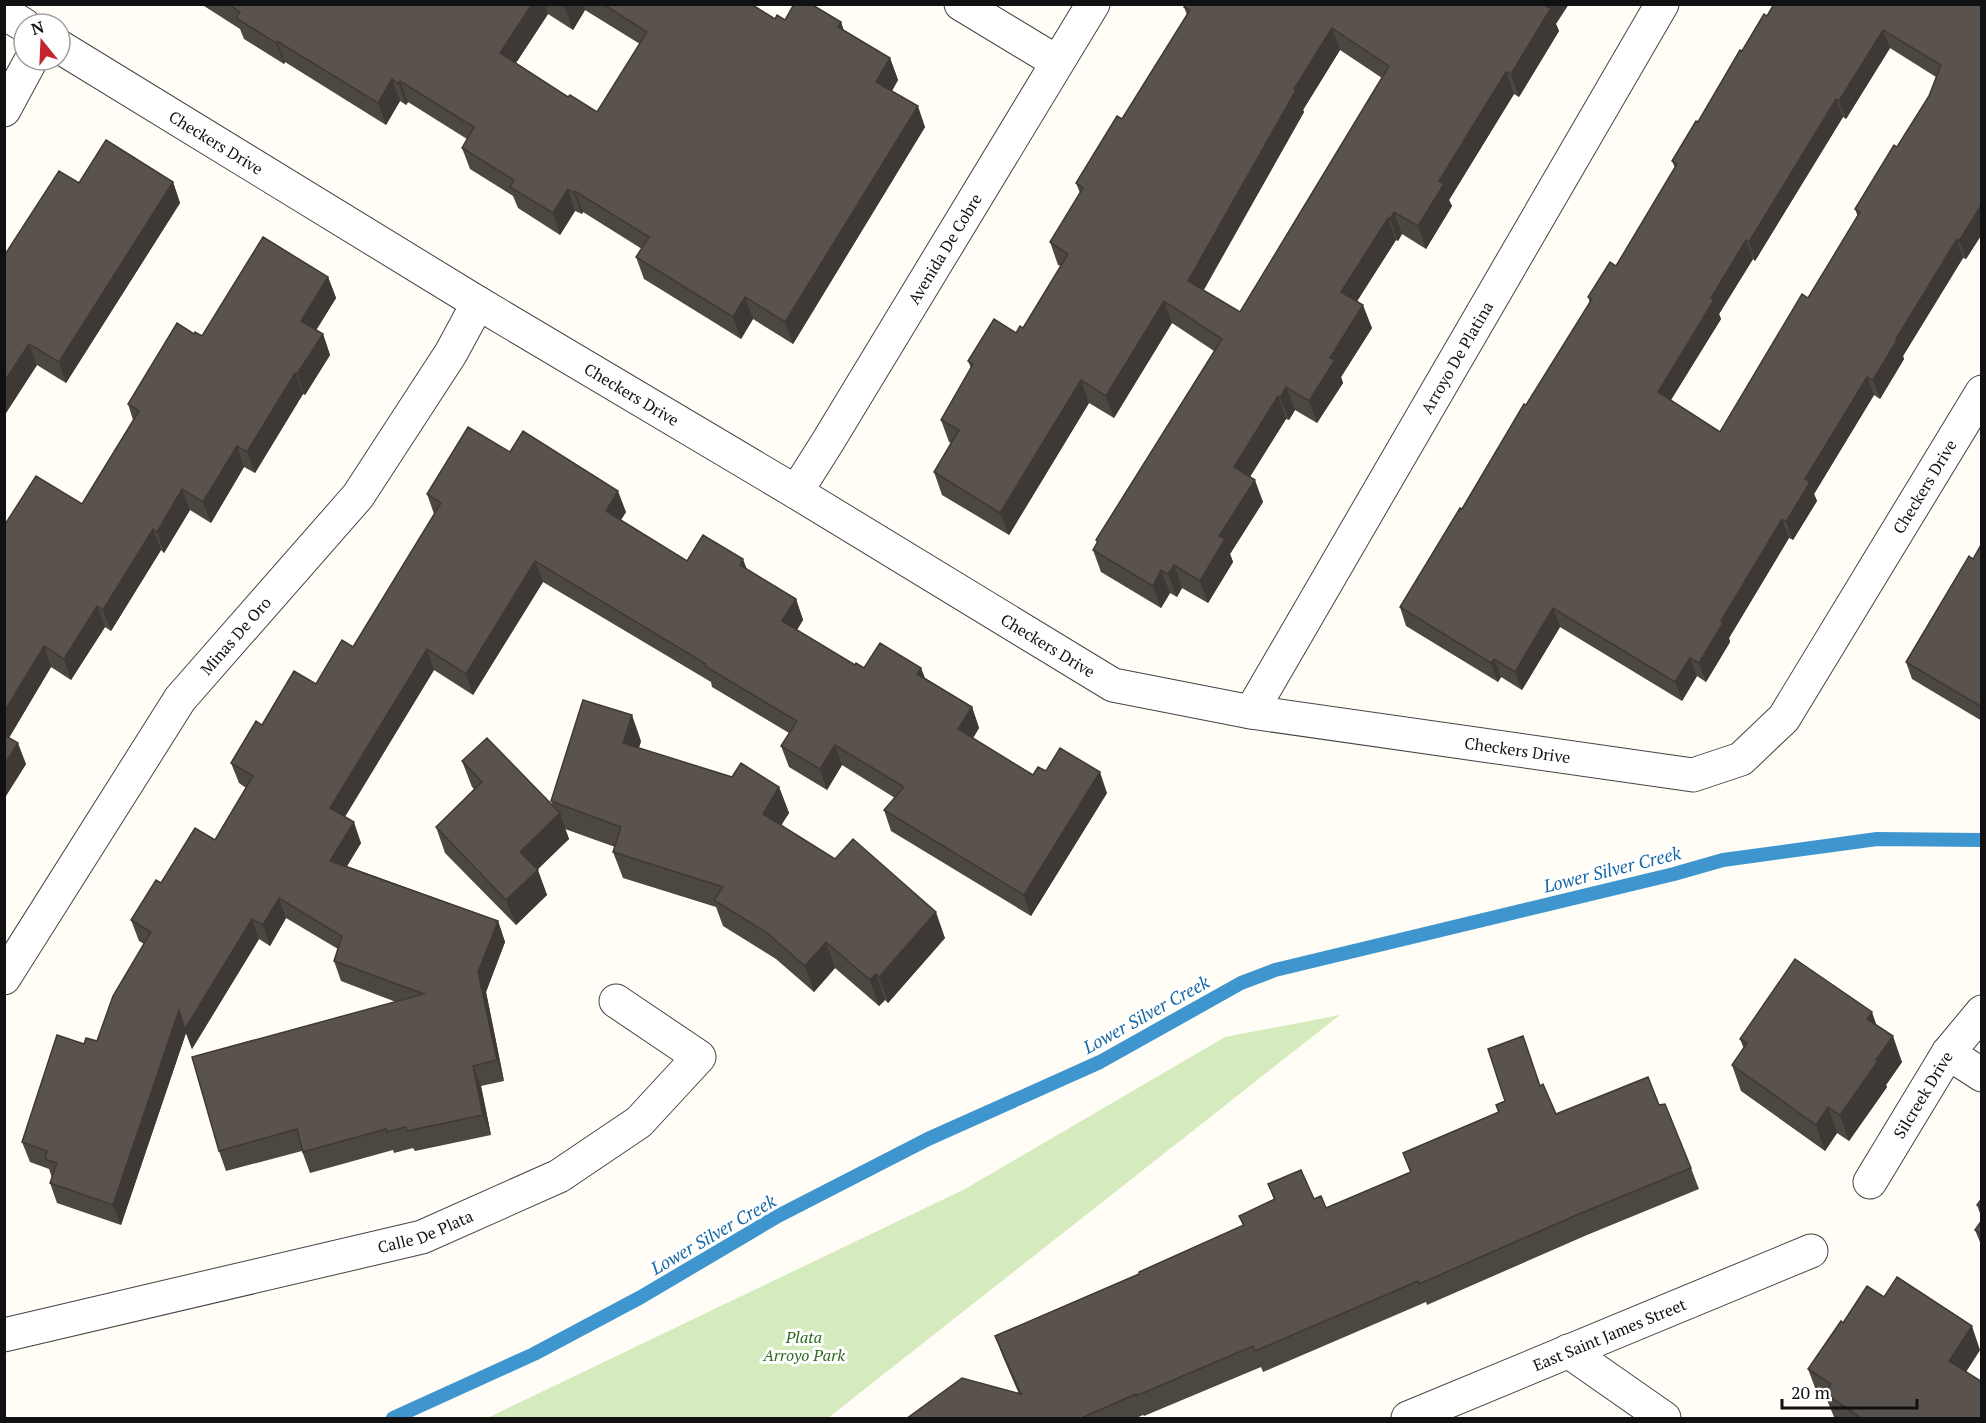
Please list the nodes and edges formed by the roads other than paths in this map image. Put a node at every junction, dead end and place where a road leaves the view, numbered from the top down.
1 (961, 4) edge
2 (1093, 4) edge
3 (1662, 4) edge
4 (72, 54) edge
5 (1057, 62) junction
6 (25, 72) edge
7 (4, 110) edge
8 (478, 303) junction
9 (1982, 392) edge
10 (796, 492) junction
11 (1251, 712) junction
12 (4, 978) edge
13 (616, 1000) dead end
14 (1982, 1012) edge
15 (1948, 1053) junction
16 (1982, 1075) edge
17 (1870, 1182) dead end
18 (1811, 1251) dead end
19 (4, 1335) edge
20 (1568, 1351) junction
21 (1408, 1419) edge
22 (1664, 1419) edge

1 - 5 street
2 - 5 street, Avenida De Cobre
3 - 11 street, Arroyo De Platina
4 - 8 street, Checkers Drive
5 - 10 street, Avenida De Cobre
6 - 7 street
8 - 10 street, Checkers Drive
8 - 12 street, Minas De Oro
9 - 11 street, Checkers Drive
10 - 11 street, Checkers Drive
13 - 19 street, Calle De Plata
14 - 15 street, Silcreek Drive
15 - 16 street
15 - 17 street, Silcreek Drive
18 - 20 street, East Saint James Street
20 - 21 street, East Saint James Street
20 - 22 street

